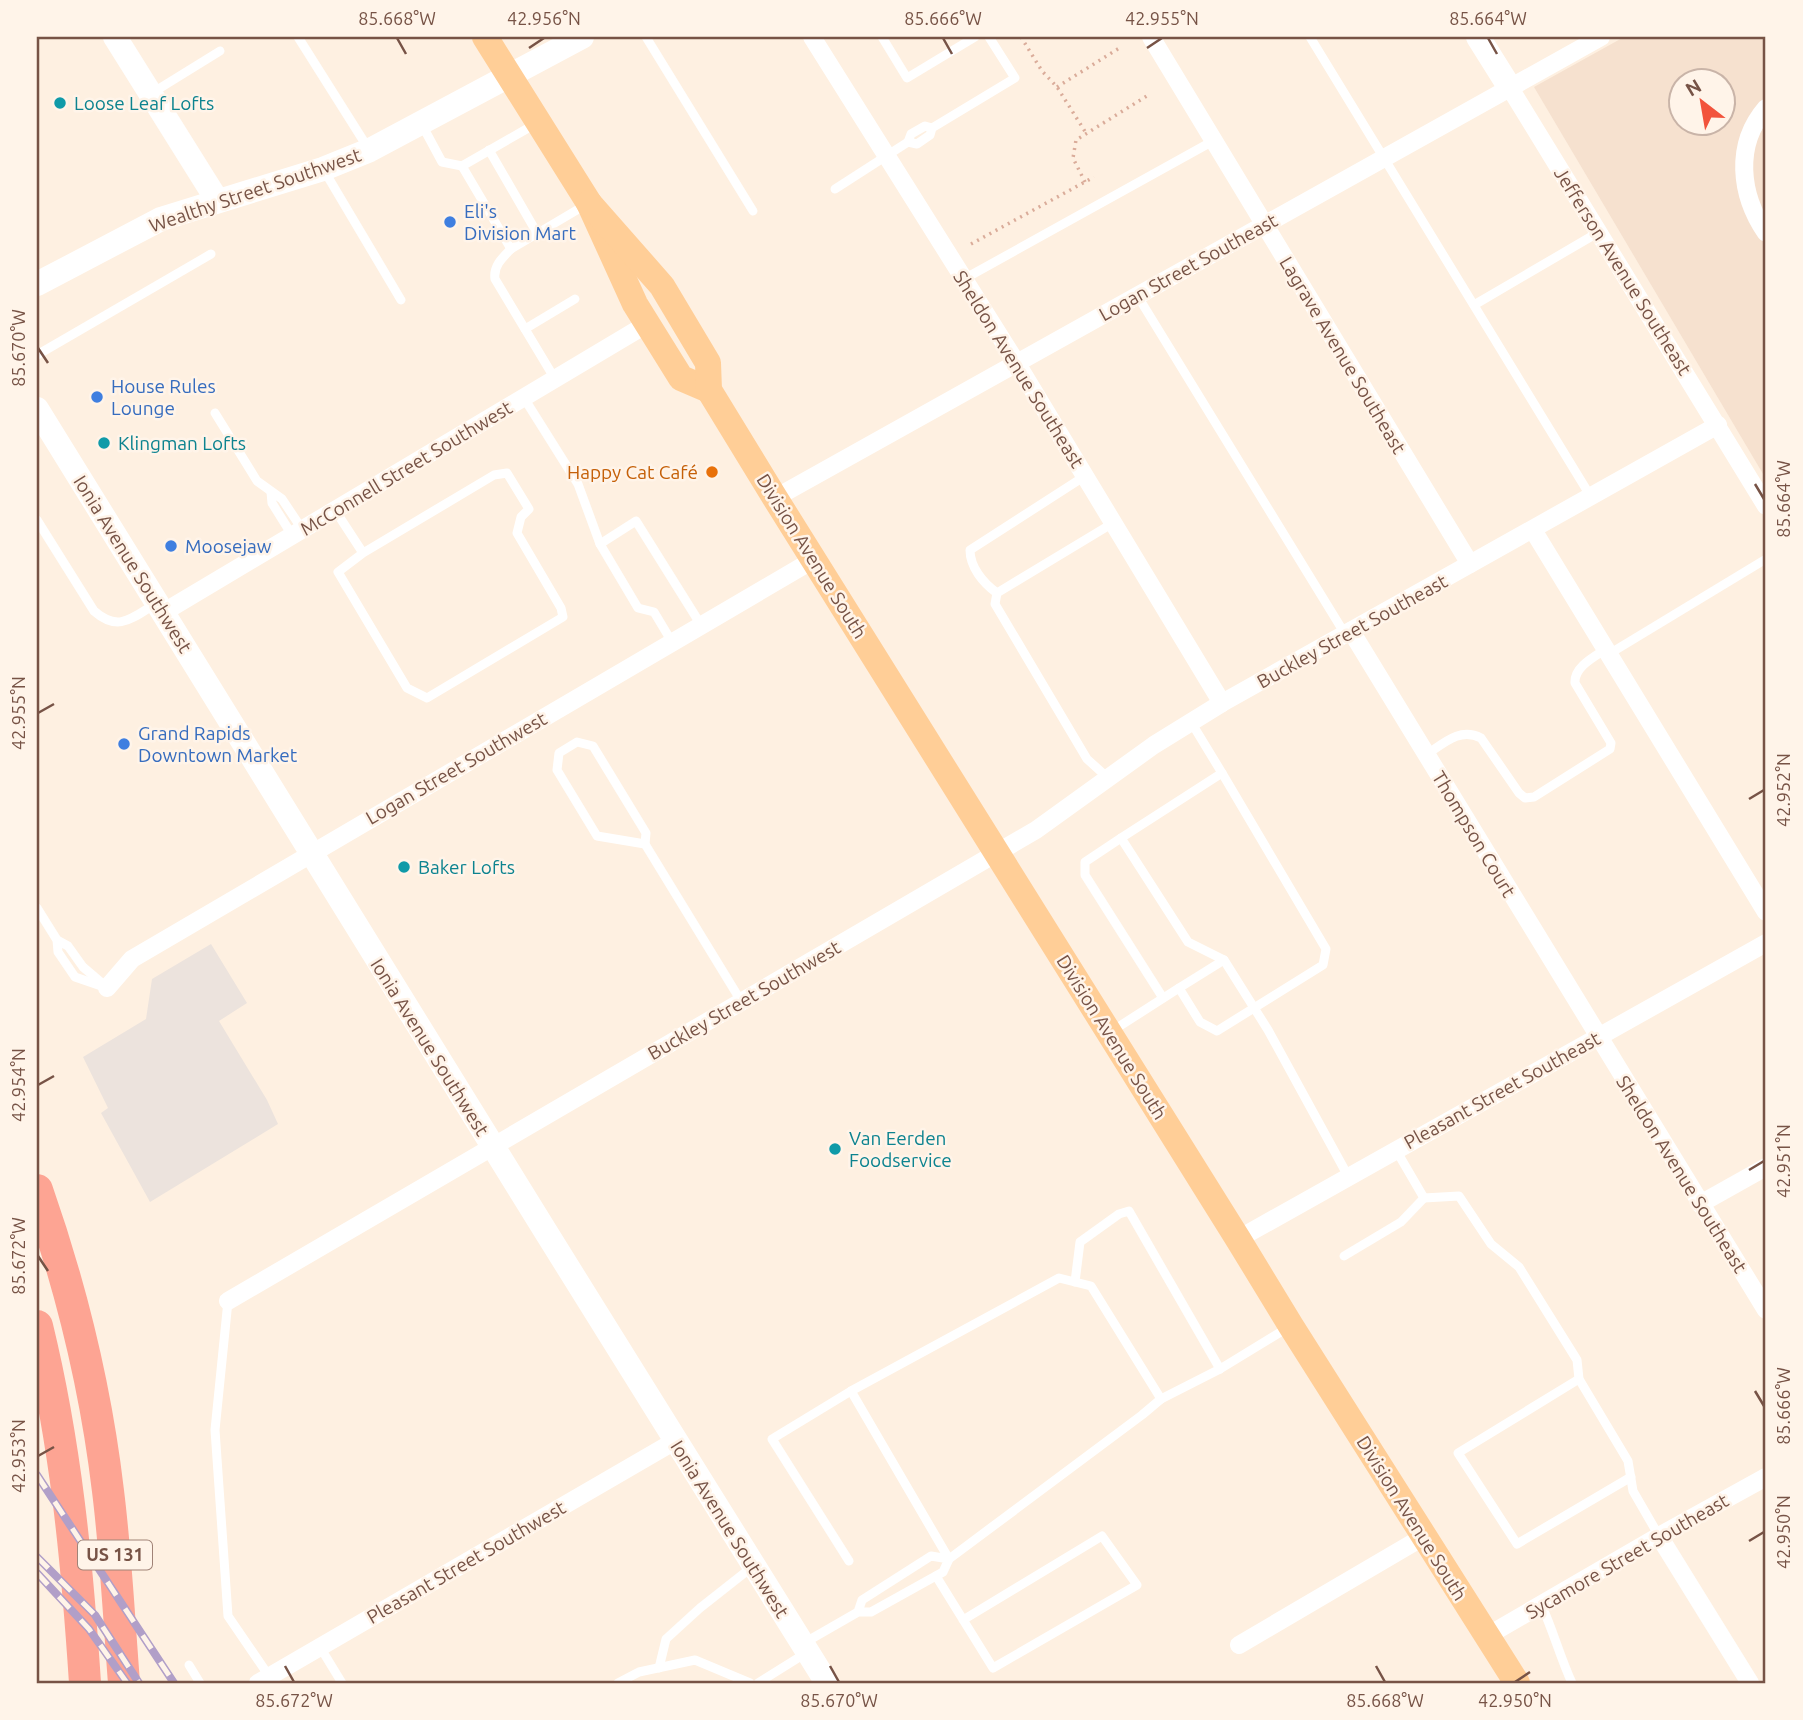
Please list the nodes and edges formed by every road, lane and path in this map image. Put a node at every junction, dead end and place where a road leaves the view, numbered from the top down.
1 (115, 37) edge
2 (298, 37) edge
3 (485, 37) edge
4 (582, 37) edge
5 (646, 37) edge
6 (812, 37) edge
7 (882, 37) edge
8 (975, 37) edge
9 (989, 37) edge
10 (1021, 37) edge
11 (1151, 37) edge
12 (1310, 37) edge
13 (1478, 37) edge
14 (1601, 37) edge
15 (1121, 47) dead end
16 (220, 51) dead end
17 (510, 76) junction
18 (1057, 87) junction
19 (1510, 89) junction
20 (150, 94) junction
21 (1150, 94) dead end
22 (1766, 108) edge
23 (539, 122) junction
24 (421, 123) junction
25 (1086, 134) junction
26 (1213, 141) junction
27 (370, 150) junction
28 (489, 150) junction
29 (886, 155) junction
30 (1385, 158) junction
31 (462, 166) junction
32 (323, 169) junction
33 (1094, 177) dead end
34 (1085, 182) junction
35 (835, 189) dead end
36 (217, 200) junction
37 (589, 203) junction
38 (753, 211) dead end
39 (1264, 225) junction
40 (1599, 232) junction
41 (537, 233) junction
42 (1766, 233) edge
43 (971, 244) dead end
44 (511, 249) junction
45 (211, 254) dead end
46 (964, 278) junction
47 (37, 284) edge
48 (1138, 295) junction
49 (575, 299) dead end
50 (401, 300) dead end
51 (1474, 305) junction
52 (647, 324) junction
53 (525, 329) junction
54 (37, 355) edge
55 (1016, 362) junction
56 (555, 379) junction
57 (709, 390) junction
58 (524, 398) junction
59 (37, 409) edge
60 (215, 413) dead end
61 (1718, 425) junction
62 (1085, 476) junction
63 (1591, 497) junction
64 (775, 498) junction
65 (1766, 506) edge
66 (335, 510) junction
67 (37, 520) edge
68 (1114, 522) junction
69 (1533, 530) junction
70 (297, 532) junction
71 (600, 544) junction
72 (363, 553) junction
73 (1766, 559) edge
74 (813, 560) junction
75 (1470, 564) junction
76 (997, 593) junction
77 (161, 607) junction
78 (701, 625) junction
79 (1348, 633) junction
80 (672, 642) junction
81 (1608, 651) junction
82 (1222, 703) junction
83 (1191, 722) junction
84 (1426, 755) junction
85 (1222, 773) junction
86 (1108, 778) junction
87 (1121, 838) junction
88 (645, 844) junction
89 (996, 852) junction
90 (310, 854) junction
91 (37, 908) edge
92 (1766, 912) edge
93 (1766, 943) edge
94 (1224, 960) junction
95 (107, 988) joint
96 (1179, 988) junction
97 (1163, 998) junction
98 (741, 1001) junction
99 (1255, 1009) junction
100 (1109, 1032) junction
101 (1598, 1037) junction
102 (492, 1147) junction
103 (1396, 1150) junction
104 (1766, 1167) edge
105 (1348, 1175) junction
106 (37, 1190) edge
107 (1424, 1198) junction
108 (1700, 1204) junction
109 (1238, 1239) junction
110 (1345, 1256) dead end
111 (1075, 1282) junction
112 (228, 1301) joint
113 (1766, 1310) edge
114 (37, 1326) edge
115 (1291, 1326) junction
116 (1220, 1368) junction
117 (1579, 1379) junction
118 (851, 1391) junction
119 (1161, 1399) junction
120 (675, 1441) junction
121 (1631, 1476) junction
122 (1766, 1477) edge
123 (1659, 1536) junction
124 (1423, 1537) junction
125 (949, 1559) junction
126 (849, 1561) dead end
127 (753, 1566) junction
128 (936, 1576) junction
129 (1541, 1604) junction
130 (858, 1612) junction
131 (963, 1619) junction
132 (1487, 1636) junction
133 (1239, 1645) dead end
134 (320, 1647) junction
135 (805, 1648) junction
136 (189, 1665) dead end
137 (659, 1668) junction
138 (264, 1680) edge
139 (85, 1683) edge
140 (124, 1683) edge
141 (200, 1683) edge
142 (342, 1683) edge
143 (618, 1683) edge
144 (750, 1683) edge
145 (758, 1683) edge
146 (827, 1683) edge
147 (1517, 1683) edge
148 (1572, 1683) edge
149 (1750, 1683) edge

1 - 20 street
2 - 27 lane
3 - 17 main road, Division Avenue South
4 - 17 street, Wealthy Street Southwest
5 - 38 lane
6 - 29 street, Sheldon Avenue Southeast
7 - 8 lane
9 - 29 lane
10 - 18 path
11 - 26 street, Lagrave Avenue Southeast
12 - 30 lane
13 - 19 street, Jefferson Avenue Southeast
14 - 19 street, Logan Street Southeast
15 - 18 path
16 - 20 lane
17 - 23 main road, Division Avenue South
17 - 24 street, Wealthy Street Southwest
18 - 25 path
19 - 30 street, Logan Street Southeast
19 - 40 street, Jefferson Avenue Southeast
20 - 36 street
21 - 25 path
22 - 42 street
23 - 28 lane
23 - 37 main road, Division Avenue South
24 - 27 street, Wealthy Street Southwest
24 - 31 lane
25 - 34 path
26 - 39 street, Lagrave Avenue Southeast
26 - 46 lane
27 - 32 street, Wealthy Street Southwest
28 - 31 lane
28 - 41 lane
29 - 35 lane
29 - 46 street, Sheldon Avenue Southeast
30 - 39 street, Logan Street Southeast
30 - 51 lane
31 - 44 lane
32 - 36 street, Wealthy Street Southwest
32 - 50 lane
33 - 34 path
34 - 43 path
36 - 47 street, Wealthy Street Southwest
37 - 41 lane
37 - 52 main road, Division Avenue South
37 - 57 main road, Division Avenue South
39 - 48 street, Logan Street Southeast
39 - 75 street, Lagrave Avenue Southeast
40 - 51 lane
40 - 61 street, Jefferson Avenue Southeast
41 - 44 lane
44 - 53 lane
45 - 54 lane
46 - 55 street, Sheldon Avenue Southeast
48 - 55 street, Logan Street Southeast
48 - 79 lane
49 - 53 lane
51 - 63 lane
52 - 56 street, McConnell Street Southwest
52 - 57 main road, Division Avenue South
53 - 56 lane
55 - 62 street, Sheldon Avenue Southeast
55 - 64 street, Logan Street Southeast
56 - 58 street, McConnell Street Southwest
57 - 64 main road, Division Avenue South
58 - 66 street, McConnell Street Southwest
58 - 71 lane
59 - 77 street, Ionia Avenue Southwest
60 - 70 lane
61 - 63 street, Buckley Street Southeast
61 - 65 street, Jefferson Avenue Southeast
62 - 68 street, Sheldon Avenue Southeast
62 - 76 lane
63 - 69 street, Buckley Street Southeast
64 - 74 main road, Division Avenue South
66 - 70 street, McConnell Street Southwest
66 - 72 lane
67 - 77 lane
68 - 76 lane
68 - 82 street, Sheldon Avenue Southeast
69 - 75 street, Buckley Street Southeast
69 - 81 street
70 - 77 street, McConnell Street Southwest
71 - 78 lane
71 - 80 lane
72 - 72 lane
73 - 81 lane
74 - 78 street, Logan Street Southwest
74 - 89 main road, Division Avenue South
75 - 79 street, Buckley Street Southeast
76 - 86 lane
77 - 90 street, Ionia Avenue Southwest
78 - 80 street, Logan Street Southwest
79 - 82 street, Buckley Street Southeast
79 - 84 street, Thompson Court
80 - 90 street, Logan Street Southwest
81 - 84 lane
81 - 92 street
82 - 83 street, Buckley Street Southeast
83 - 85 lane
83 - 86 street, Buckley Street Southeast
84 - 101 street, Thompson Court
85 - 87 lane
85 - 99 lane
86 - 89 street, Buckley Street Southeast
87 - 94 lane
87 - 97 lane
88 - 88 lane
88 - 98 lane
89 - 98 street, Buckley Street Southwest
89 - 100 main road, Division Avenue South
90 - 95 street, Logan Street Southwest
90 - 102 street, Ionia Avenue Southwest
91 - 95 lane
93 - 101 street, Pleasant Street Southeast
94 - 96 lane
94 - 99 lane
96 - 97 lane
96 - 99 lane
97 - 100 lane
98 - 102 street, Buckley Street Southwest
99 - 105 lane
100 - 109 main road, Division Avenue South
101 - 103 street, Pleasant Street Southeast
101 - 108 street, Sheldon Avenue Southeast
102 - 112 street
102 - 120 street, Ionia Avenue Southwest
103 - 105 street, Pleasant Street Southeast
103 - 107 lane
104 - 108 street
105 - 109 street, Pleasant Street Southeast
106 - 140 highway, US 131
107 - 110 lane
107 - 117 lane
108 - 113 street, Sheldon Avenue Southeast
109 - 115 main road, Division Avenue South
111 - 116 lane
111 - 118 lane
111 - 119 lane
112 - 138 lane
114 - 139 highway, US 131
115 - 116 lane
115 - 124 main road, Division Avenue South
116 - 119 lane
117 - 121 lane
117 - 121 lane
118 - 125 lane
118 - 126 lane
119 - 125 lane
120 - 127 street, Ionia Avenue Southwest
120 - 134 street, Pleasant Street Southwest
121 - 123 lane
122 - 123 street, Sycamore Street Southeast
123 - 129 street, Sycamore Street Southeast
123 - 149 street
124 - 132 main road, Division Avenue South
124 - 133 street
125 - 128 lane
125 - 130 lane
127 - 135 street, Ionia Avenue Southwest
127 - 137 lane
128 - 130 lane
128 - 131 lane
129 - 132 street, Sycamore Street Southeast
129 - 148 lane
130 - 135 lane
131 - 131 lane
132 - 147 main road, Division Avenue South
134 - 138 street, Pleasant Street Southwest
134 - 142 lane
135 - 145 lane
135 - 146 street, Ionia Avenue Southwest
136 - 141 lane
137 - 143 lane
137 - 144 lane

